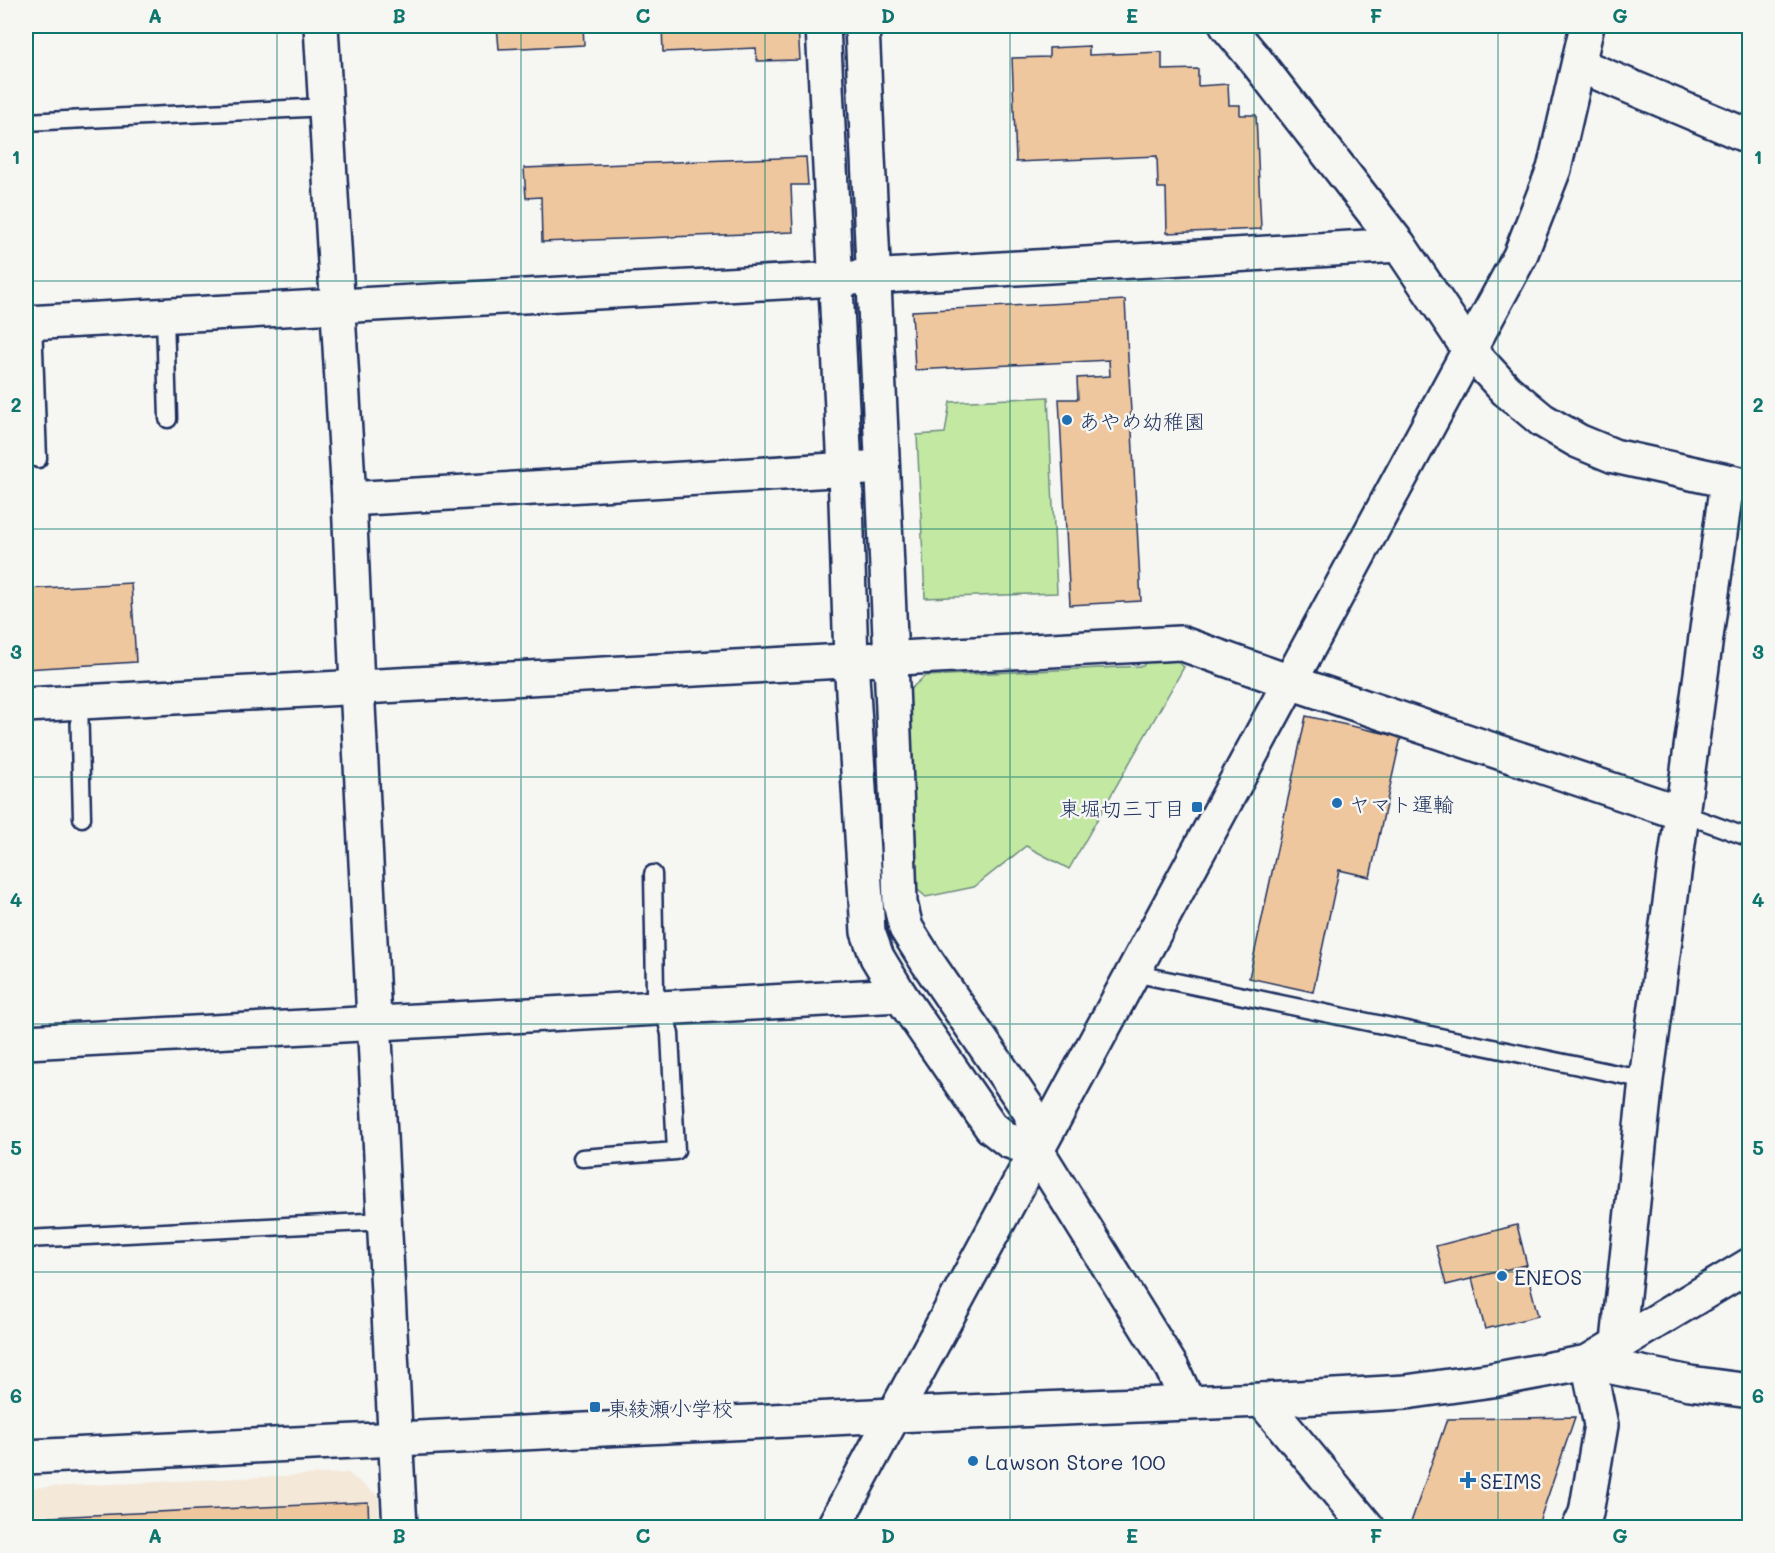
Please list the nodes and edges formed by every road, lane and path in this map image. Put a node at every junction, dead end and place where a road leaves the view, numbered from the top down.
1 (321, 26) edge
2 (823, 26) edge
3 (862, 26) edge
4 (1227, 26) edge
5 (1260, 26) edge
6 (1587, 26) edge
7 (1254, 58) junction
8 (1579, 65) junction
9 (326, 107) junction
10 (26, 122) edge
11 (1749, 137) edge
12 (1399, 245) junction
13 (873, 277) junction
14 (836, 279) junction
15 (337, 307) junction
16 (165, 316) junction
17 (29, 323) edge
18 (1470, 351) junction
19 (168, 419) dead end
20 (38, 459) dead end
21 (882, 466) junction
22 (845, 469) junction
23 (1744, 485) edge
24 (350, 499) junction
25 (892, 658) junction
26 (851, 660) junction
27 (1290, 682) junction
28 (357, 686) junction
29 (79, 701) junction
30 (26, 705) edge
31 (1681, 813) junction
32 (82, 818) dead end
33 (1749, 838) edge
34 (653, 874) dead end
35 (1133, 974) junction
36 (900, 995) junction
37 (664, 1009) junction
38 (374, 1024) junction
39 (26, 1042) edge
40 (1646, 1080) junction
41 (1037, 1151) junction
42 (582, 1158) dead end
43 (385, 1221) junction
44 (26, 1239) edge
45 (1749, 1265) edge
46 (1618, 1342) junction
47 (1588, 1362) junction
48 (1749, 1391) edge
49 (1262, 1400) junction
50 (1188, 1403) junction
51 (893, 1415) junction
52 (395, 1438) junction
53 (26, 1457) edge
54 (400, 1527) edge
55 (833, 1527) edge
56 (1368, 1527) edge
57 (1579, 1527) edge

1 - 9 street
2 - 14 street
3 - 13 street
4 - 7 street
5 - 7 street
6 - 8 street
7 - 12 street
8 - 11 street
8 - 18 street
9 - 10 lane
9 - 15 street
12 - 13 street
12 - 18 street
13 - 14 street
13 - 21 street
14 - 15 street
14 - 22 street
15 - 16 street
15 - 24 street
16 - 17 street
16 - 19 lane
17 - 20 lane
18 - 23 street
18 - 27 street
21 - 22 street
21 - 25 street
22 - 24 street
22 - 26 street
23 - 31 street
24 - 28 street
25 - 26 street
25 - 27 street
25 - 41 street
26 - 28 street
26 - 36 street
27 - 31 street
27 - 35 street
28 - 29 street
28 - 38 street
29 - 30 street
29 - 32 lane
31 - 33 lane
31 - 40 street
34 - 37 lane
35 - 40 lane
35 - 41 street
36 - 37 street
36 - 41 street
37 - 38 street
37 - 42 lane
38 - 39 street
38 - 43 street
40 - 46 street
41 - 50 street
41 - 51 street
43 - 44 lane
43 - 52 street
45 - 46 street
46 - 47 street
47 - 48 street
47 - 49 street
47 - 57 street
49 - 50 street
49 - 56 street
50 - 51 street
51 - 52 street
51 - 55 street
52 - 53 street
52 - 54 street

